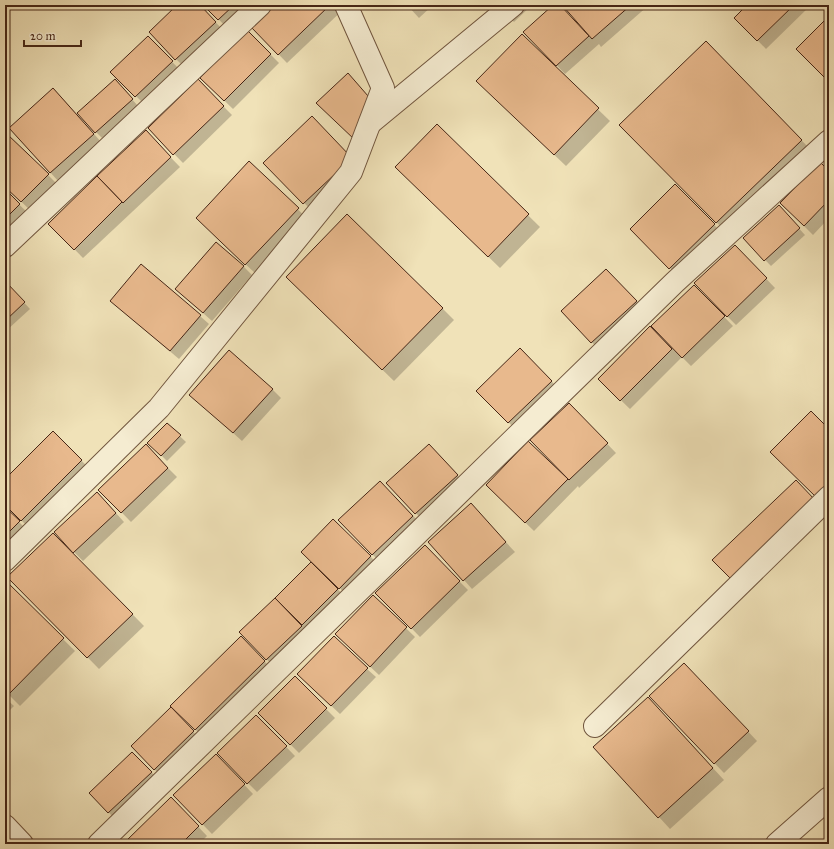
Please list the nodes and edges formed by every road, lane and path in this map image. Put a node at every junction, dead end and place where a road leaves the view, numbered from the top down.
1 (260, 5) edge
2 (346, 5) edge
3 (513, 5) edge
4 (370, 124) junction
5 (829, 141) edge
6 (5, 246) edge
7 (829, 497) edge
8 (5, 560) edge
9 (595, 726) dead end
10 (829, 798) edge
11 (5, 826) edge
12 (22, 844) edge
13 (100, 844) edge
14 (777, 844) edge

1 - 6 street
2 - 4 street
3 - 4 street
4 - 8 street
5 - 13 street
7 - 9 street
10 - 14 street
11 - 12 street

